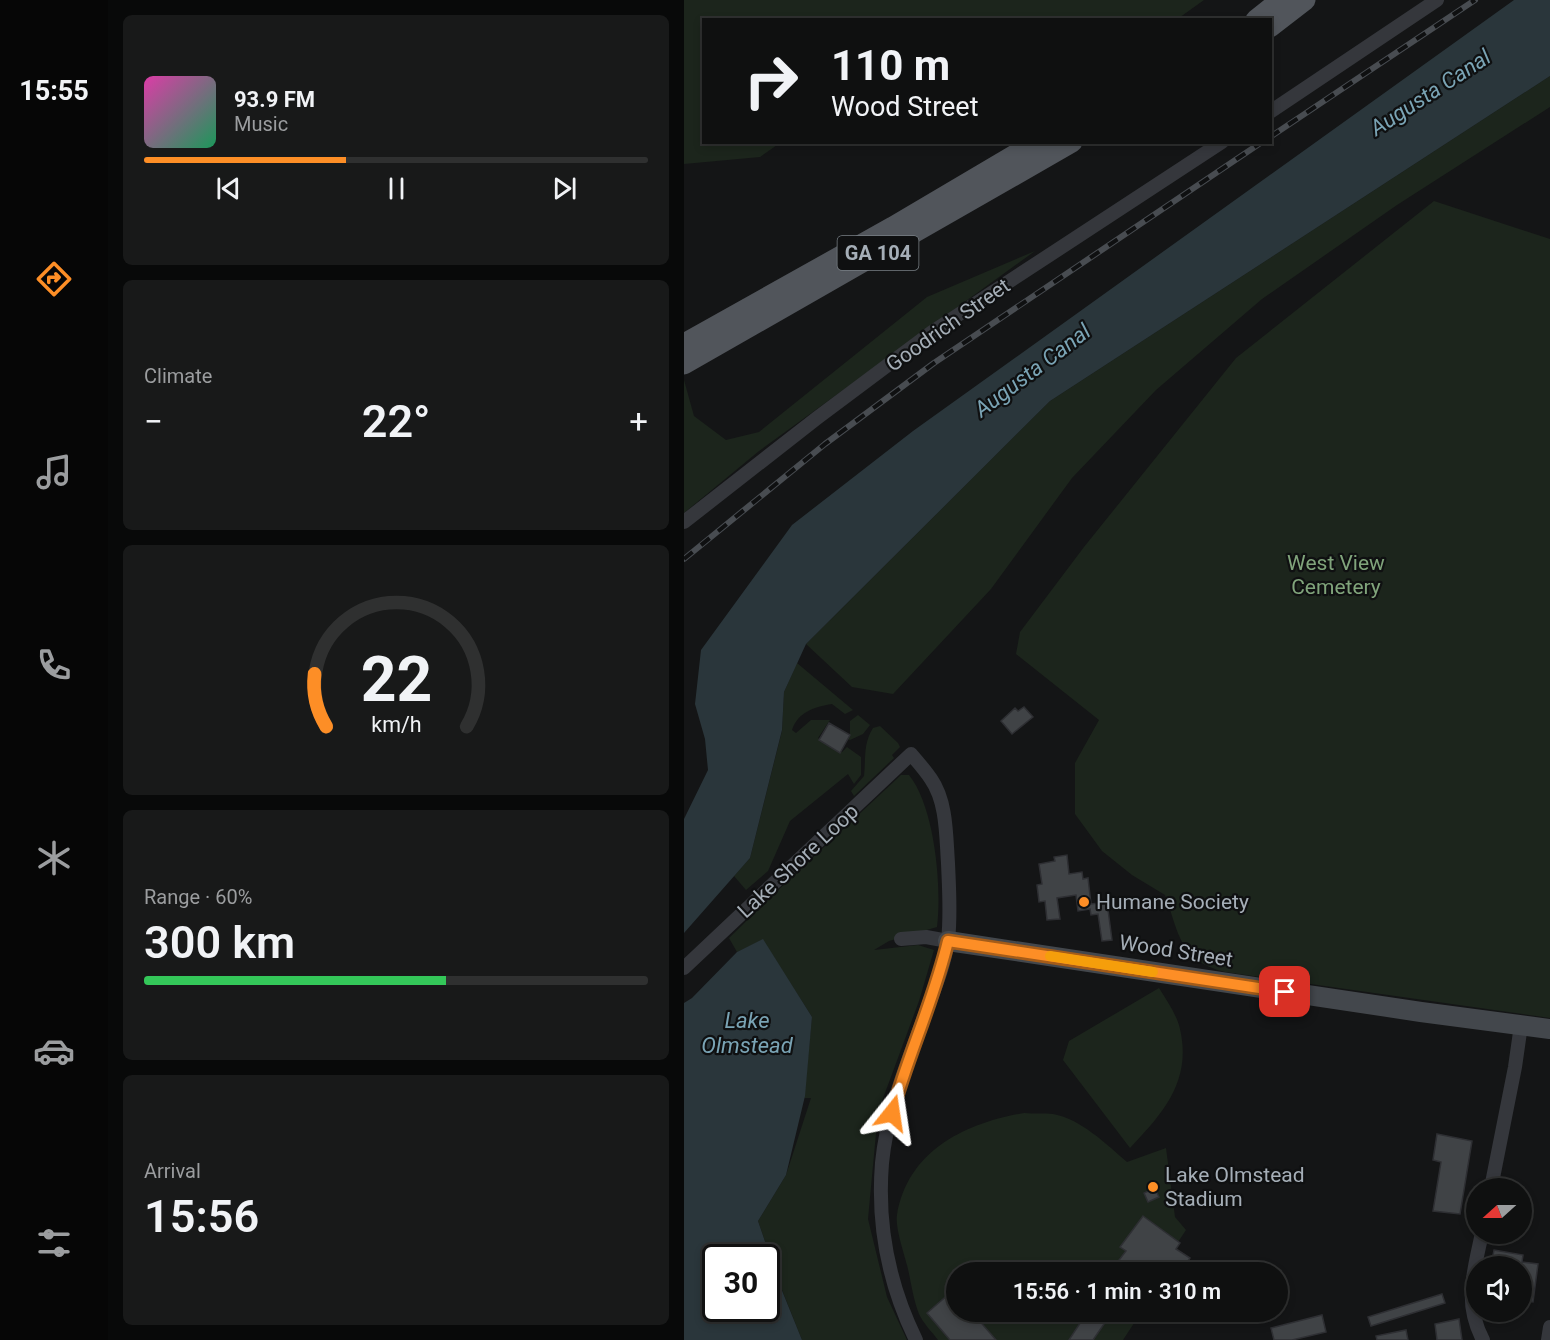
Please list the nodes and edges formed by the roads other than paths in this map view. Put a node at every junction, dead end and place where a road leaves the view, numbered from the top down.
1 (1281, 0) edge
2 (1305, 0) edge
3 (1437, 0) edge
4 (1258, 18) edge
5 (1272, 25) edge
6 (1272, 111) edge
7 (1034, 144) edge
8 (1069, 144) edge
9 (1219, 144) edge
10 (684, 344) edge
11 (684, 364) edge
12 (684, 522) edge
13 (901, 939) dead end
14 (948, 941) junction
15 (684, 968) edge
16 (1521, 1025) junction
17 (1550, 1029) edge
18 (1493, 1178) edge
19 (1480, 1244) edge
20 (1550, 1327) edge
21 (916, 1340) edge
22 (1483, 1340) edge
23 (1548, 1340) edge

1 - 4 main road
2 - 5 main road
3 - 6 street
7 - 10 main road, GA 104
8 - 11 main road, GA 104
9 - 12 street, Goodrich Street
13 - 14 street, Wood Street
14 - 15 street, Lake Shore Loop
14 - 16 street, Wood Street
14 - 21 street
16 - 17 street, Wood Street
16 - 18 street
19 - 22 street
20 - 23 street

